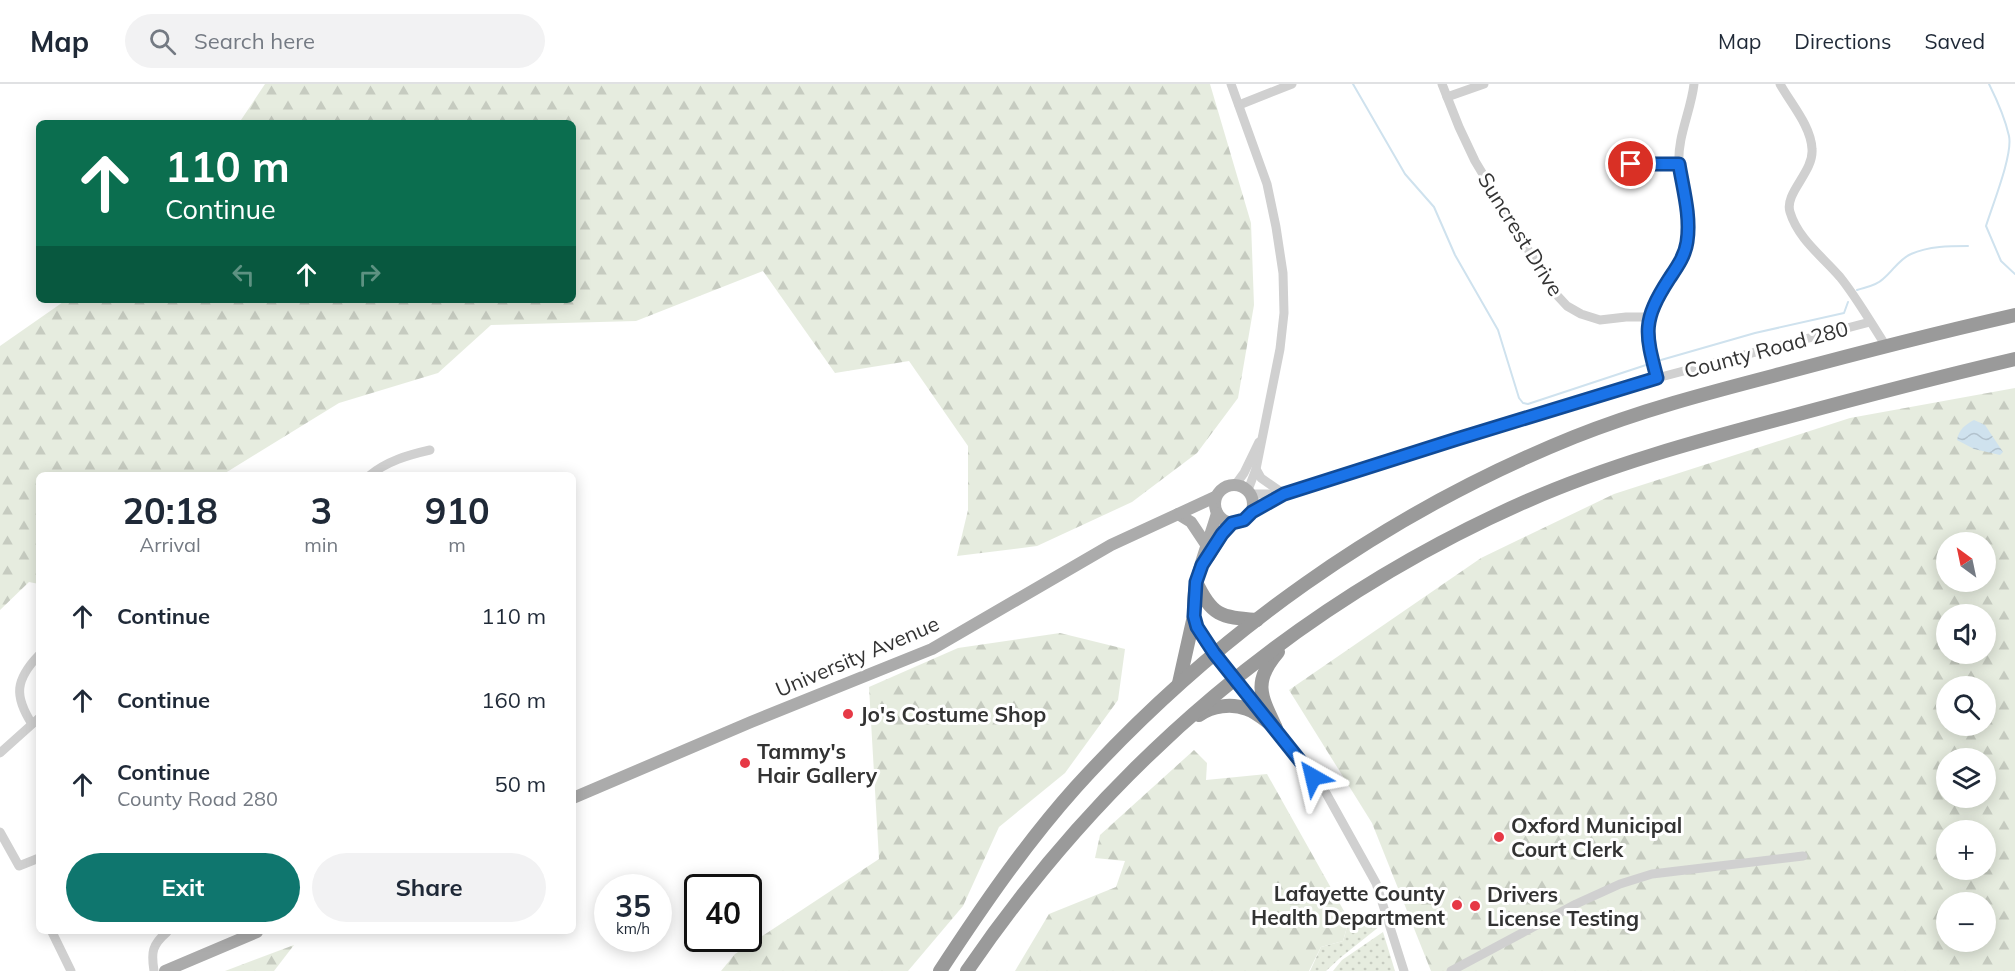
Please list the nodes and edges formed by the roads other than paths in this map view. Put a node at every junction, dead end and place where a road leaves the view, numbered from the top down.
1 (1231, 84) edge
2 (1292, 84) edge
3 (1442, 84) edge
4 (1484, 84) edge
5 (1694, 84) edge
6 (1780, 84) edge
7 (1447, 97) junction
8 (1239, 105) junction
9 (1617, 164) dead end
10 (1679, 164) junction
11 (1649, 317) junction
12 (2009, 317) edge
13 (1870, 322) junction
14 (1886, 346) junction
15 (2014, 359) edge
16 (1657, 378) junction
17 (1263, 435) junction
18 (430, 450) dead end
19 (1256, 470) junction
20 (373, 472) edge
21 (1236, 484) junction
22 (1249, 492) junction
23 (1284, 494) junction
24 (1215, 497) junction
25 (1216, 512) junction
26 (1252, 512) junction
27 (1178, 514) junction
28 (1232, 523) junction
29 (1207, 546) junction
30 (1202, 565) junction
31 (1196, 582) junction
32 (1194, 616) junction
33 (1257, 620) junction
34 (1294, 634) junction
35 (1214, 653) junction
36 (36, 659) edge
37 (1235, 678) junction
38 (1179, 683) junction
39 (35, 721) edge
40 (1276, 728) junction
41 (1166, 739) junction
42 (0, 753) edge
43 (576, 797) edge
44 (0, 832) edge
45 (1803, 855) dead end
46 (36, 859) edge
47 (53, 934) edge
48 (165, 934) edge
49 (252, 934) edge
50 (71, 971) edge
51 (154, 971) edge
52 (165, 971) edge
53 (940, 971) edge
54 (967, 971) edge
55 (1404, 971) edge
56 (1451, 971) edge

1 - 8 street
2 - 8 street
3 - 7 street, Suncrest Drive
4 - 7 street
5 - 10 street
6 - 13 street
7 - 11 street, Suncrest Drive
8 - 17 street
9 - 10 street
10 - 11 street
11 - 16 street
12 - 14 highway
13 - 14 street
13 - 16 street, County Road 280
14 - 33 highway
15 - 34 highway
16 - 23 street, County Road 280
17 - 19 street
17 - 21 street
18 - 20 street
19 - 22 street
19 - 23 street
21 - 22 main road
21 - 24 main road
22 - 23 street
22 - 26 main road
23 - 26 street
24 - 25 main road
24 - 27 main road, University Avenue
25 - 27 main road, University Avenue
25 - 28 main road
25 - 29 main road
26 - 28 main road
27 - 29 main road
27 - 43 main road, University Avenue
28 - 30 main road
29 - 30 main road
30 - 31 main road
31 - 32 main road
31 - 33 highway
32 - 35 main road
32 - 38 highway
33 - 35 highway
34 - 37 highway
34 - 40 highway
35 - 37 main road
35 - 38 highway
36 - 39 street
37 - 40 street
37 - 41 highway
38 - 53 highway
39 - 42 street
40 - 41 highway
40 - 55 street
41 - 54 highway
44 - 46 street
45 - 56 street
47 - 50 street
48 - 51 street
49 - 52 main road

